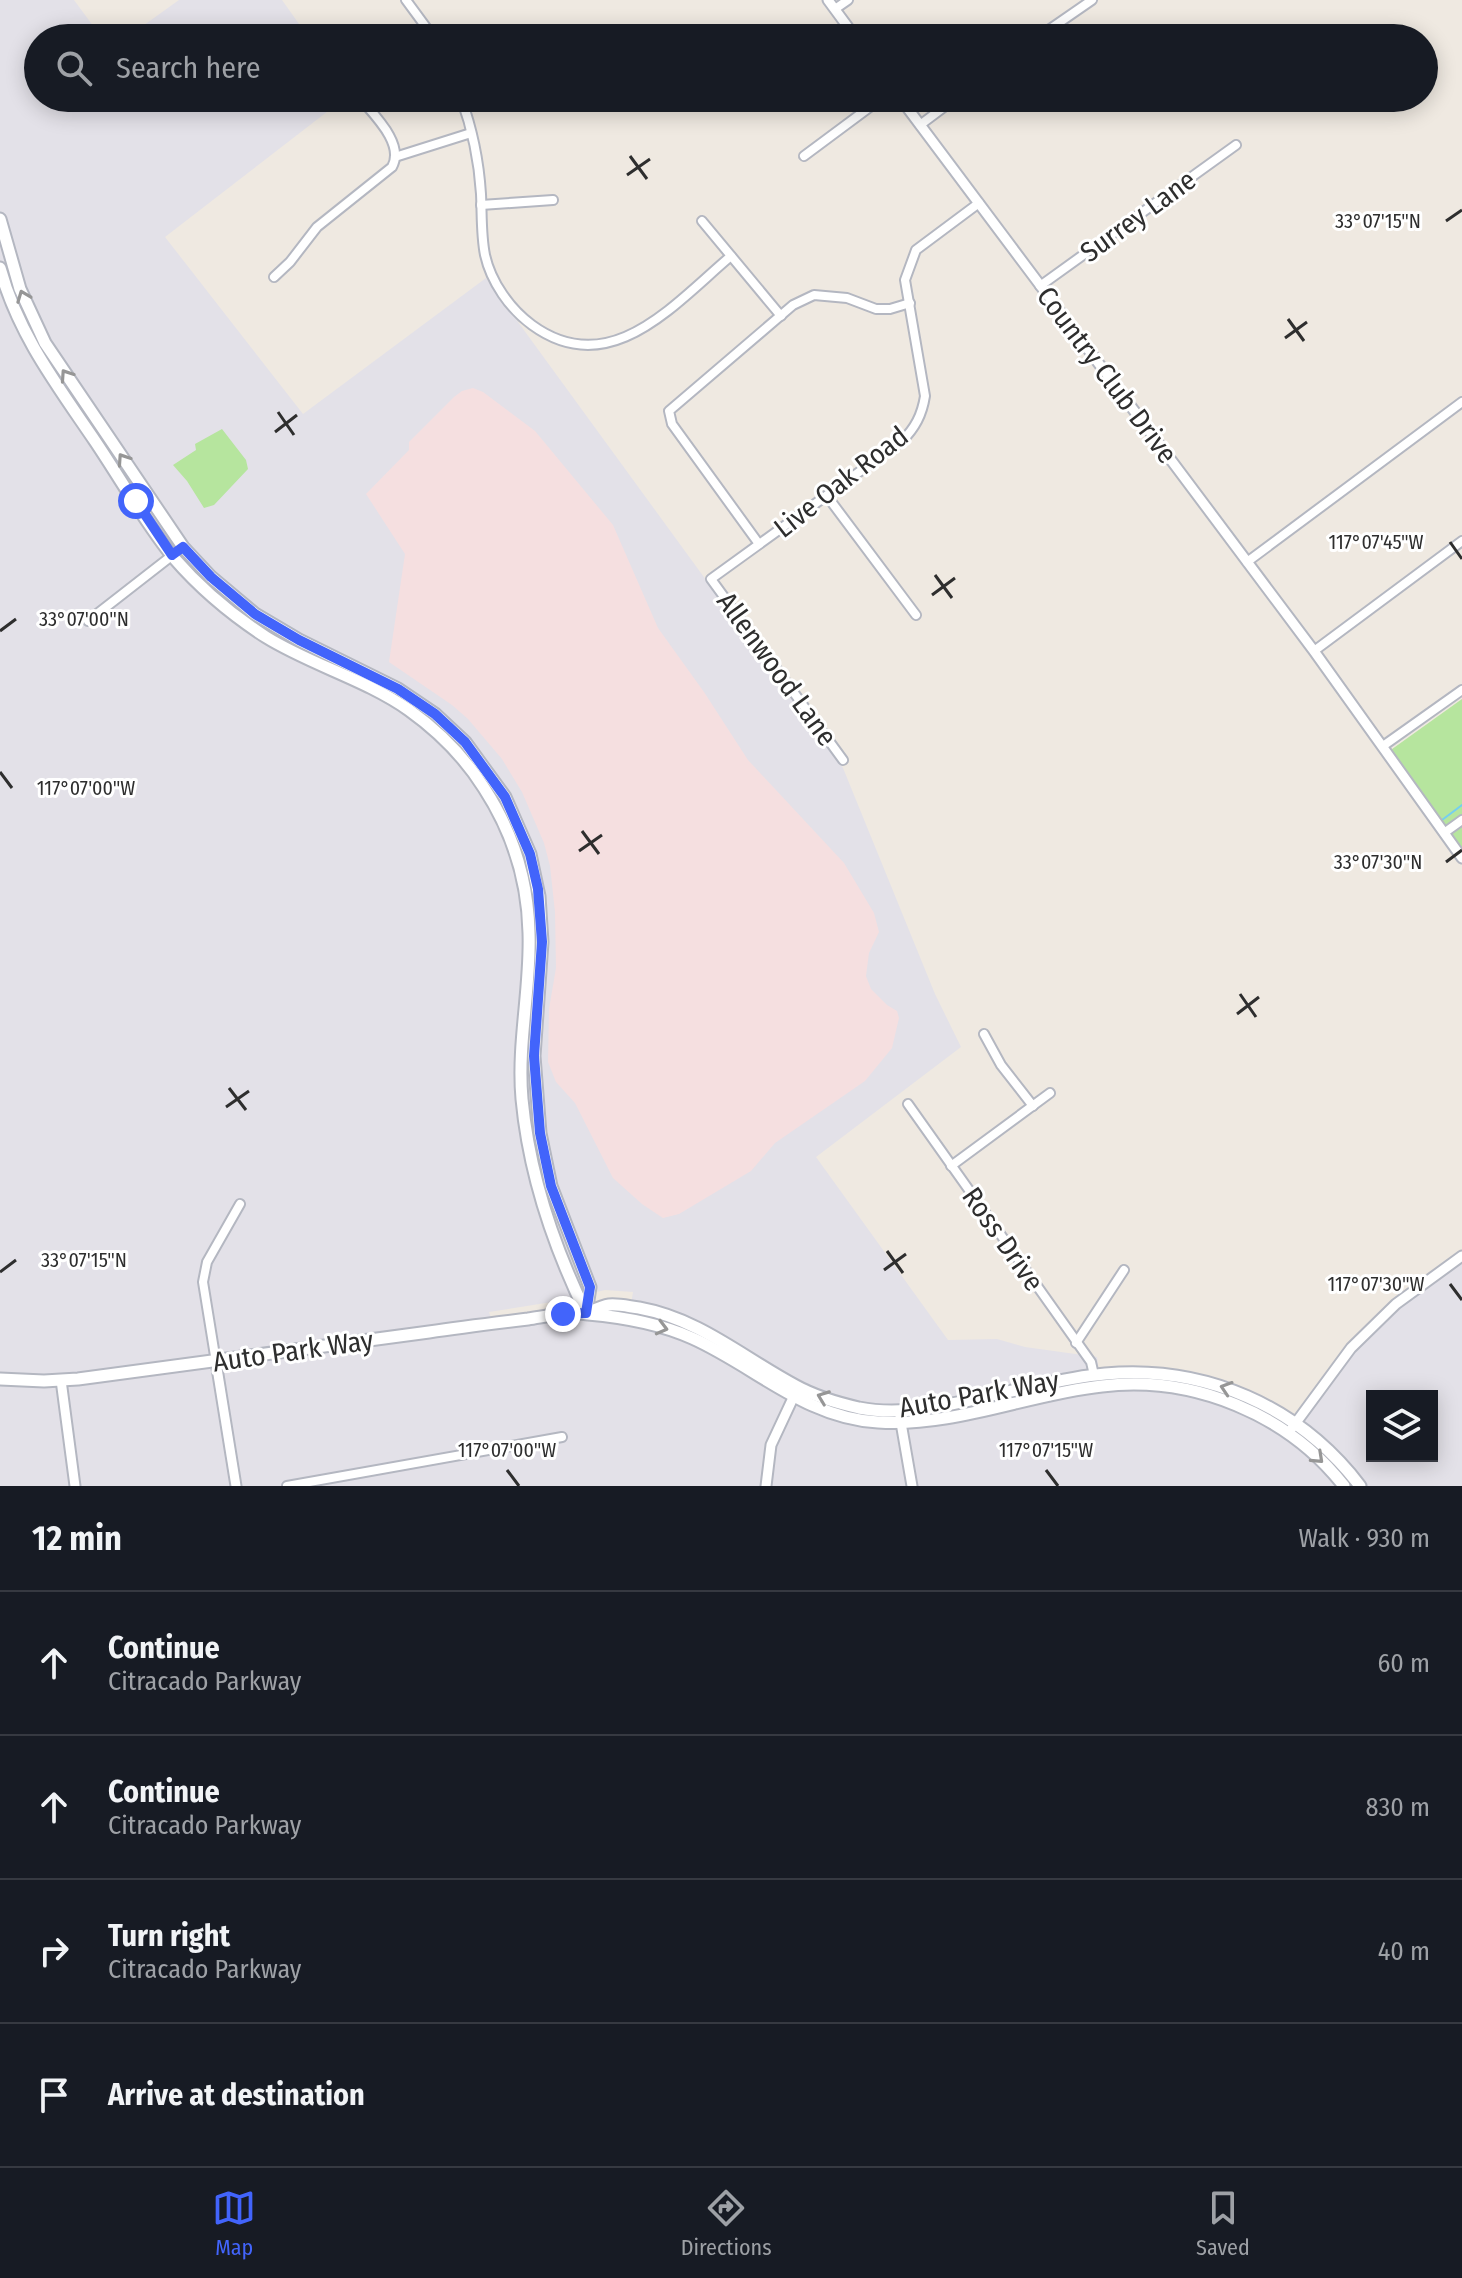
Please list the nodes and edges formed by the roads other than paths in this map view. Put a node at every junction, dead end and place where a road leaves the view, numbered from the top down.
1 (406, 0) edge
2 (828, 0) edge
3 (848, 0) edge
4 (1092, 0) edge
5 (835, 9) junction
6 (424, 24) edge
7 (846, 24) edge
8 (1057, 24) edge
9 (370, 112) edge
10 (465, 112) edge
11 (863, 112) edge
12 (910, 112) edge
13 (937, 112) edge
14 (920, 125) junction
15 (471, 133) junction
16 (1236, 145) dead end
17 (804, 156) dead end
18 (395, 157) junction
19 (553, 200) dead end
20 (979, 203) junction
21 (481, 205) junction
22 (0, 219) edge
23 (702, 221) dead end
24 (731, 256) junction
25 (0, 268) edge
26 (274, 277) dead end
27 (1040, 286) junction
28 (910, 303) junction
29 (781, 316) junction
30 (1462, 402) edge
31 (827, 496) junction
32 (1462, 541) edge
33 (759, 544) junction
34 (183, 547) junction
35 (172, 555) junction
36 (1247, 562) junction
37 (711, 579) joint
38 (916, 615) dead end
39 (88, 621) dead end
40 (1314, 651) junction
41 (1462, 690) edge
42 (1383, 746) junction
43 (843, 760) dead end
44 (1462, 820) edge
45 (1444, 833) junction
46 (1462, 858) edge
47 (984, 1034) dead end
48 (1050, 1093) dead end
49 (908, 1104) dead end
50 (1033, 1106) junction
51 (951, 1166) junction
52 (240, 1204) dead end
53 (1462, 1256) edge
54 (1124, 1270) dead end
55 (586, 1313) junction
56 (1076, 1343) junction
57 (216, 1362) junction
58 (1094, 1375) junction
59 (0, 1379) edge
60 (61, 1380) junction
61 (793, 1398) junction
62 (899, 1410) junction
63 (1295, 1423) junction
64 (900, 1424) junction
65 (1288, 1434) junction
66 (562, 1437) dead end
67 (75, 1486) edge
68 (236, 1486) edge
69 (287, 1486) edge
70 (766, 1486) edge
71 (912, 1486) edge
72 (1344, 1486) edge
73 (1360, 1486) edge

1 - 6 street
2 - 5 street
3 - 5 street
4 - 8 street
5 - 7 street
9 - 18 street
10 - 15 street
11 - 17 street
12 - 14 street, Country Club Drive
13 - 14 street
14 - 20 street, Country Club Drive
15 - 18 street
15 - 21 street
16 - 27 street, Surrey Lane
18 - 26 street
19 - 21 street
20 - 27 street, Country Club Drive
20 - 28 street, Live Oak Road
21 - 24 street
34 -> 22 main road
23 - 24 street
24 - 29 street
25 - 35 main road
27 - 36 street, Country Club Drive
28 - 29 street
28 - 31 street, Live Oak Road
29 - 33 street
30 - 36 street
31 - 33 street, Live Oak Road
31 - 38 street
32 - 40 street
33 - 37 street, Live Oak Road
34 - 35 street
34 - 55 main road
35 - 39 street
35 - 55 main road
36 - 40 street, Country Club Drive
37 - 43 street, Allenwood Lane
40 - 42 street, Country Club Drive
41 - 42 street
42 - 45 street, Country Club Drive
44 - 45 street
45 - 46 street, Country Club Drive
47 - 50 street
48 - 50 street
49 - 51 street, Ross Drive
50 - 51 street
51 - 56 street, Ross Drive
52 - 57 street
53 - 63 street
54 - 56 street
55 - 57 main road, Auto Park Way
55 -> 61 main road, Auto Park Way
62 -> 55 main road, Auto Park Way
56 - 58 street, Ross Drive
57 - 60 main road, Auto Park Way
57 - 68 street
58 - 62 main road, Auto Park Way
63 -> 58 main road, Auto Park Way
59 - 60 main road, Auto Park Way
60 - 67 street
61 - 64 main road, Auto Park Way
61 - 70 street
62 - 64 street
63 - 65 street
63 - 73 main road, Auto Park Way
64 - 65 main road, Auto Park Way
64 - 71 street
65 -> 72 main road, Auto Park Way
66 - 69 street

